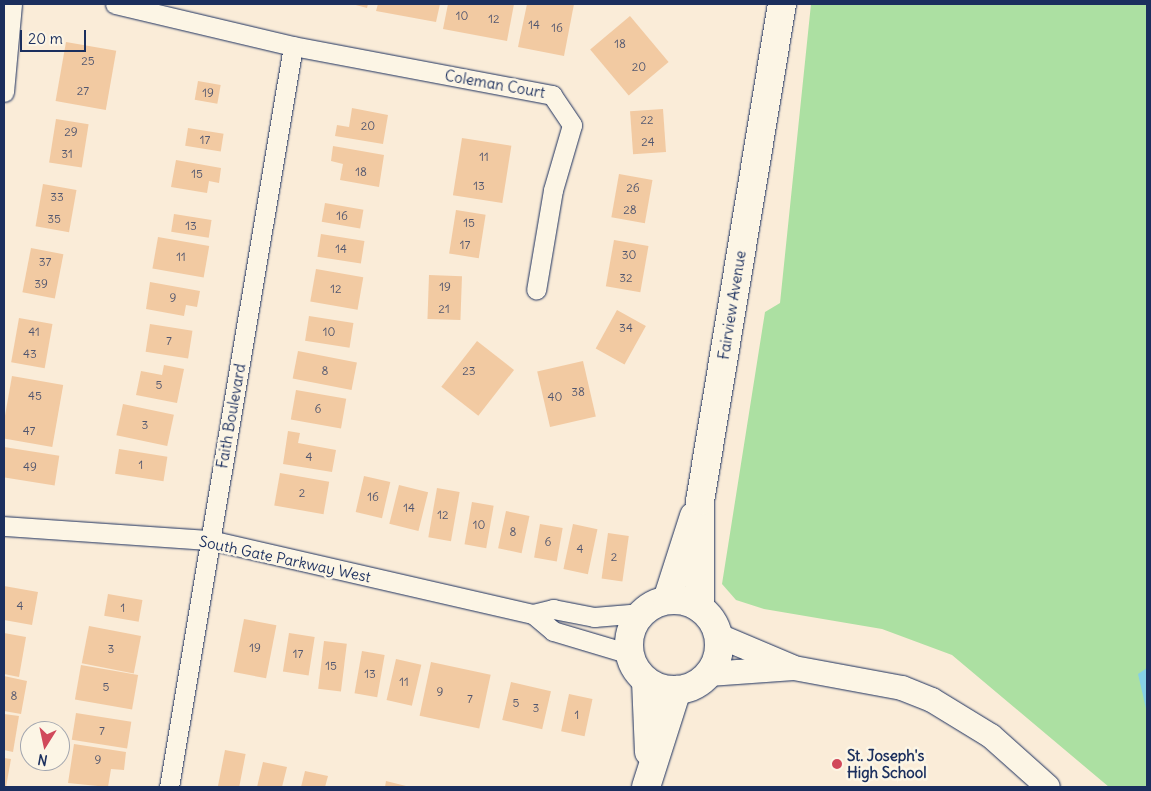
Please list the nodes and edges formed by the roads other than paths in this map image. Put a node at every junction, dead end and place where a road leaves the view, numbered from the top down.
1 (12, 4) edge
2 (114, 4) edge
3 (782, 4) edge
4 (293, 46) junction
5 (4, 92) edge
6 (536, 290) dead end
7 (700, 501) junction
8 (4, 526) edge
9 (210, 540) junction
10 (667, 600) junction
11 (700, 608) junction
12 (642, 613) junction
13 (533, 614) junction
14 (719, 636) junction
15 (630, 654) junction
16 (794, 668) junction
17 (709, 674) junction
18 (646, 681) junction
19 (677, 690) junction
20 (648, 777) edge
21 (169, 787) edge
22 (1048, 787) edge

1 - 5 street
2 - 4 street, Coleman Court
3 - 7 main road, Fairview Avenue
4 - 6 street, Coleman Court
4 - 9 street, Faith Boulevard
7 - 10 main road
7 - 11 main road, Fairview Avenue
8 - 9 street, South Gate Parkway West
9 - 13 street, South Gate Parkway West
9 - 21 street, Faith Boulevard
10 - 11 main road
10 - 12 main road
11 - 14 main road
12 - 13 street, South Gate Parkway West
12 - 15 main road
13 - 15 street, South Gate Parkway West
14 - 16 street
14 - 17 main road
15 - 18 main road
16 - 17 street
16 - 22 street
17 - 19 main road
18 - 19 main road
18 - 20 main road
19 - 20 main road

